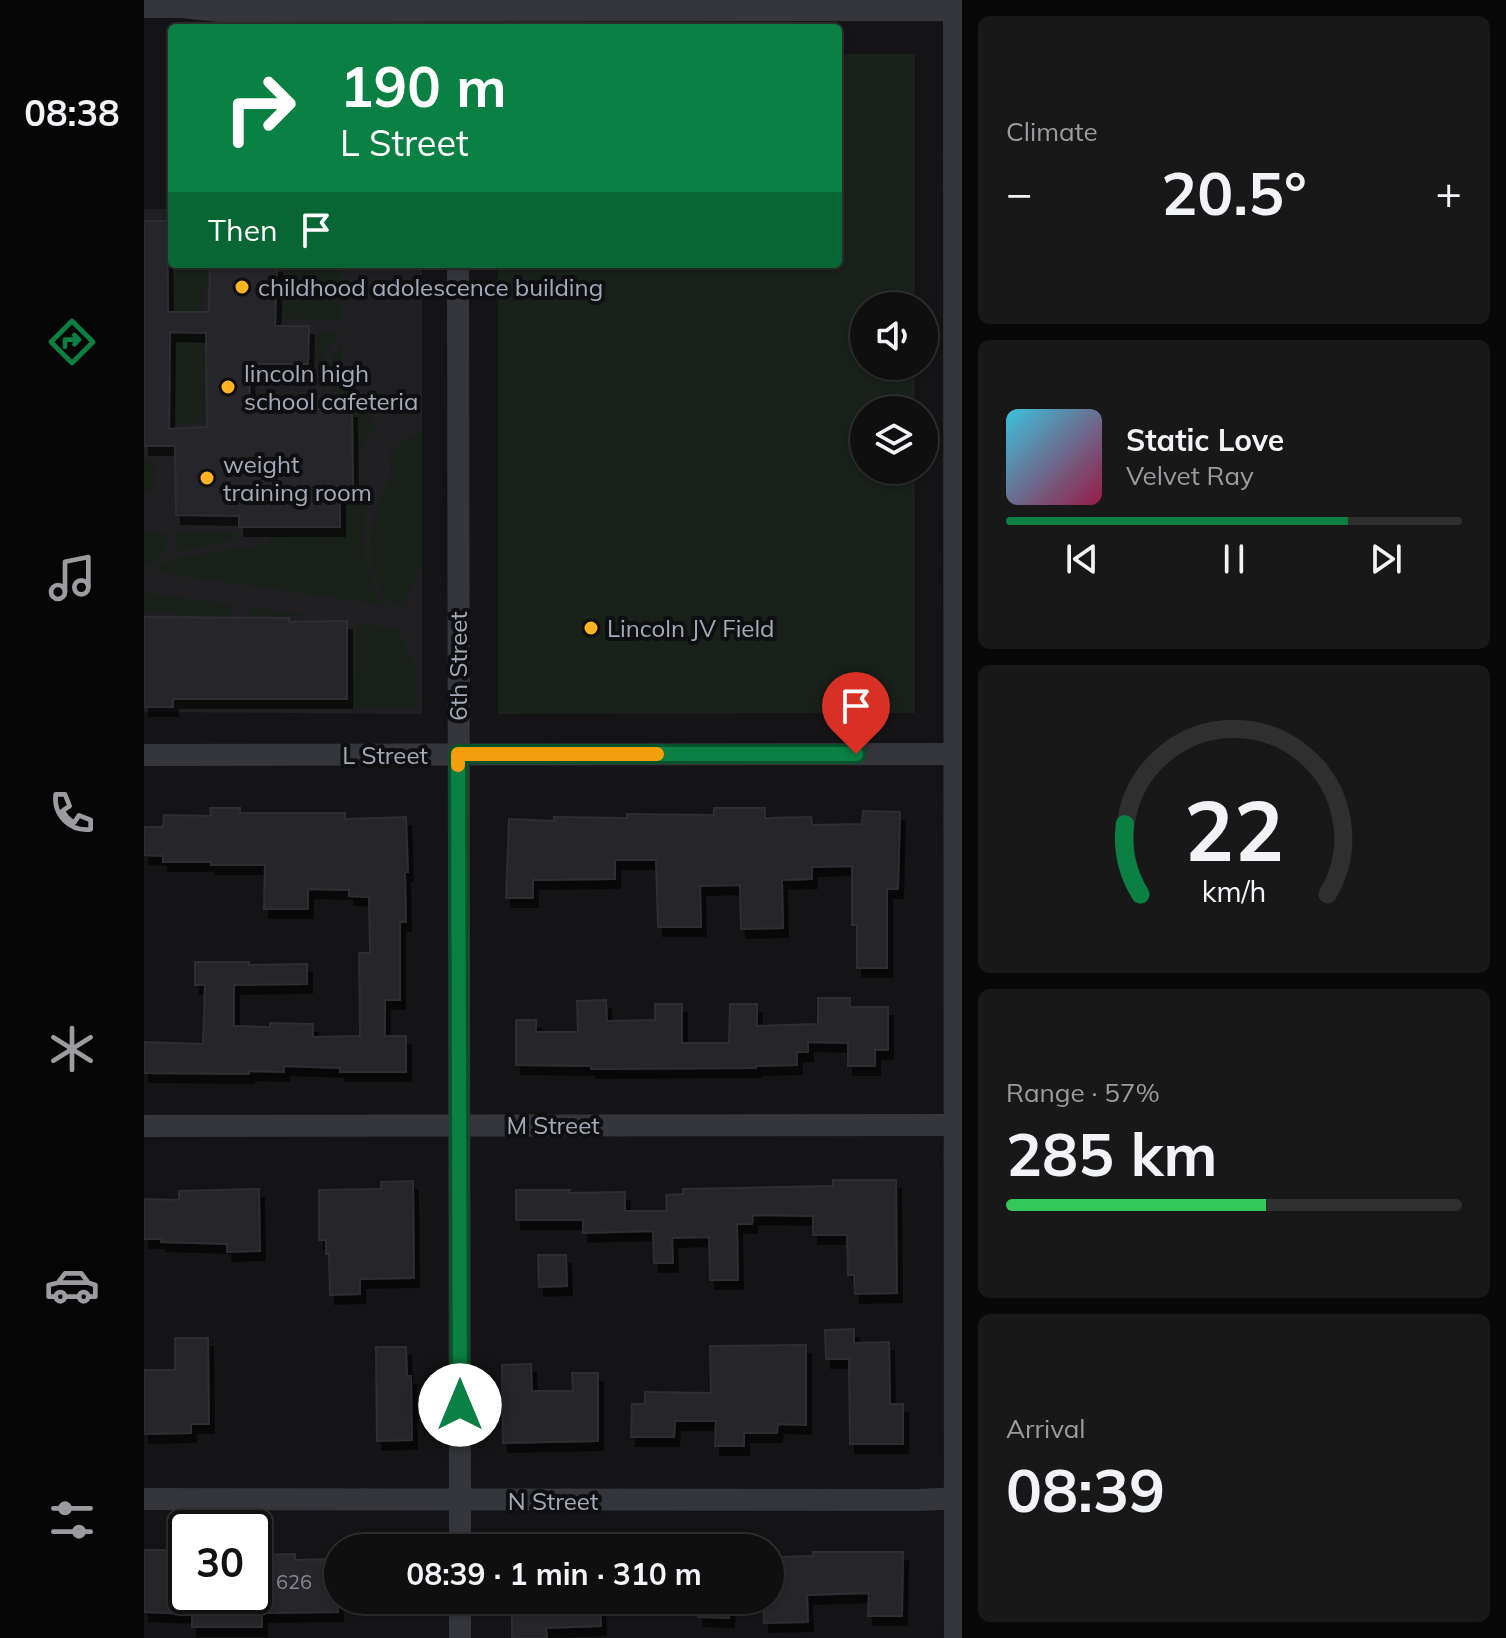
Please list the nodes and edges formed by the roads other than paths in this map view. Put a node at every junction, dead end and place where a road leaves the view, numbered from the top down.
1 (144, 7) edge
2 (957, 7) edge
3 (458, 13) edge
4 (458, 268) edge
5 (958, 384) edge
6 (458, 754) junction
7 (958, 754) edge
8 (144, 755) edge
9 (959, 1125) edge
10 (144, 1126) edge
11 (460, 1126) junction
12 (958, 1498) edge
13 (144, 1499) edge
14 (459, 1499) junction
15 (460, 1534) edge
16 (460, 1614) edge
17 (460, 1638) edge
18 (955, 1638) edge

1 - 3 street
2 - 3 street
2 - 5 street
4 - 6 street, 6th Street
5 - 7 street
6 - 7 street, L Street
6 - 8 street, L Street
6 - 11 street, 6th Street
7 - 9 street
9 - 11 street, M Street
9 - 12 street
10 - 11 street, M Street
11 - 14 street, 6th Street
12 - 14 street, N Street
12 - 18 street
13 - 14 street, N Street
14 - 15 street, 6th Street
16 - 17 street

